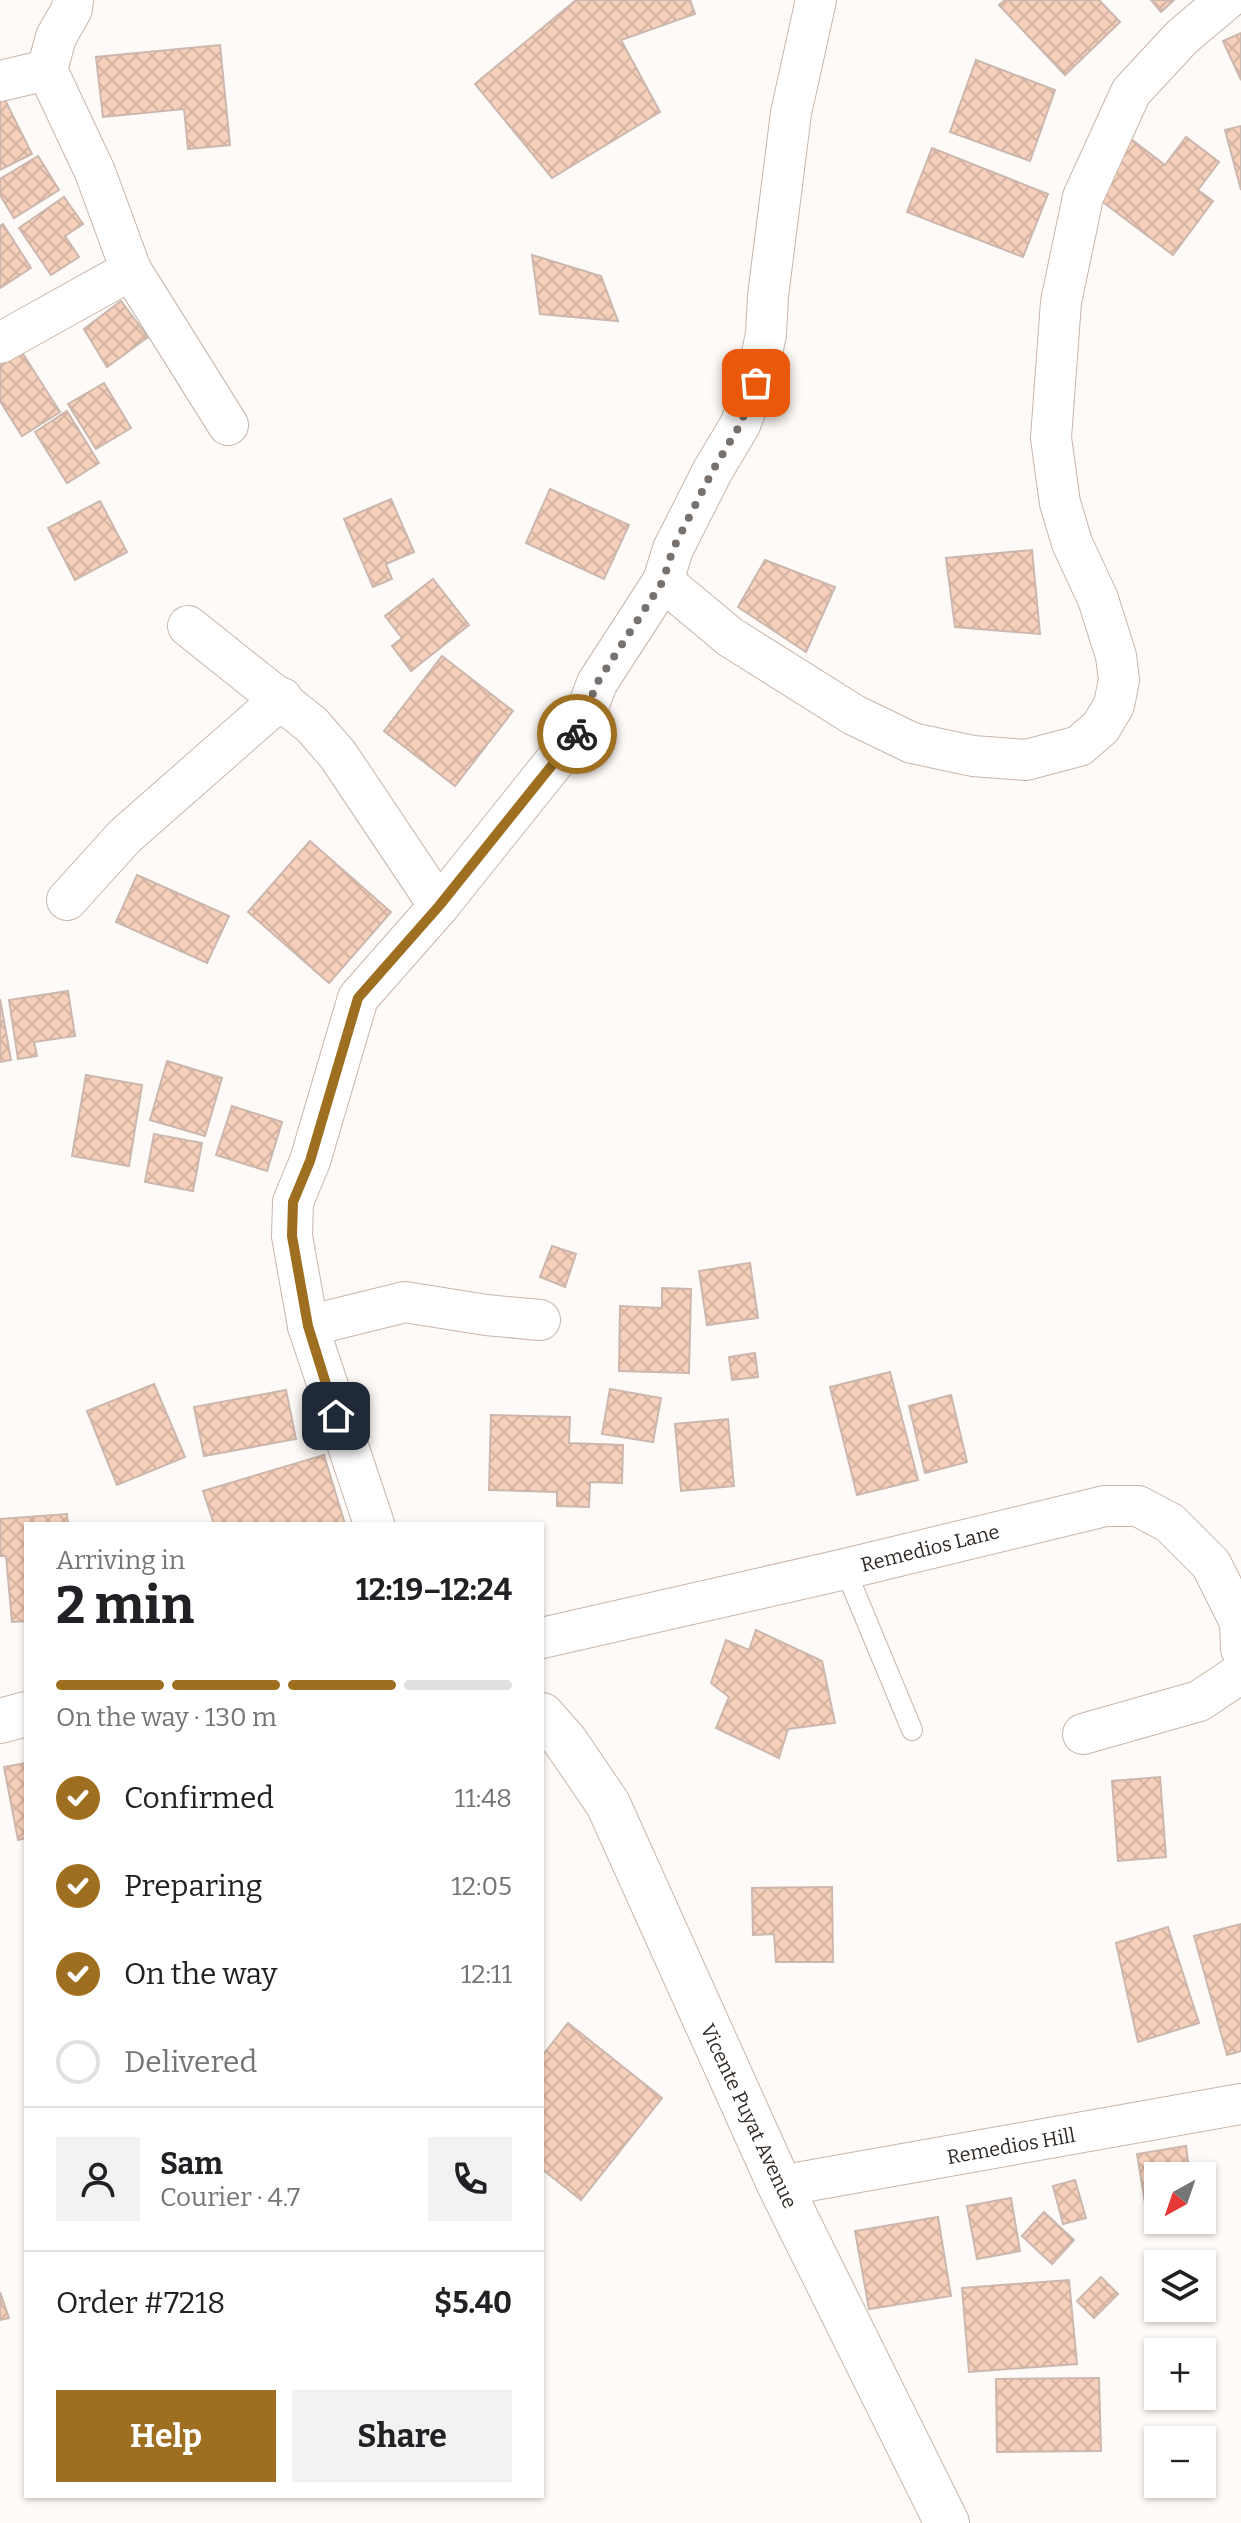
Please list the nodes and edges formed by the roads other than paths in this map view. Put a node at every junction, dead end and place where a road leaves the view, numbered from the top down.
1 (73, 0) edge
2 (816, 0) edge
3 (1226, 0) edge
4 (47, 70) junction
5 (0, 81) edge
6 (131, 270) junction
7 (0, 343) edge
8 (228, 425) dead end
9 (663, 581) junction
10 (188, 626) dead end
11 (282, 698) junction
12 (67, 900) dead end
13 (439, 906) junction
14 (540, 1320) dead end
15 (308, 1326) junction
16 (373, 1522) edge
17 (845, 1569) junction
18 (544, 1638) edge
19 (1241, 1649) edge
20 (1241, 1673) edge
21 (24, 1715) edge
22 (544, 1717) edge
23 (0, 1721) edge
24 (912, 1730) dead end
25 (1083, 1734) dead end
26 (1241, 2104) edge
27 (780, 2186) junction
28 (947, 2523) edge

1 - 4 street
2 - 9 street
3 - 9 street
4 - 5 street
4 - 6 street
6 - 7 street
6 - 8 street
9 - 13 street
10 - 11 street
11 - 12 street
11 - 13 street
13 - 15 street
14 - 15 street
15 - 16 street
17 - 18 street, Remedios Lane
17 - 19 street, Remedios Lane
17 - 24 lane
20 - 25 street
21 - 23 main road
22 - 27 main road, Vicente Puyat Avenue
26 - 27 street, Remedios Hill
27 - 28 main road, Vicente Puyat Avenue

